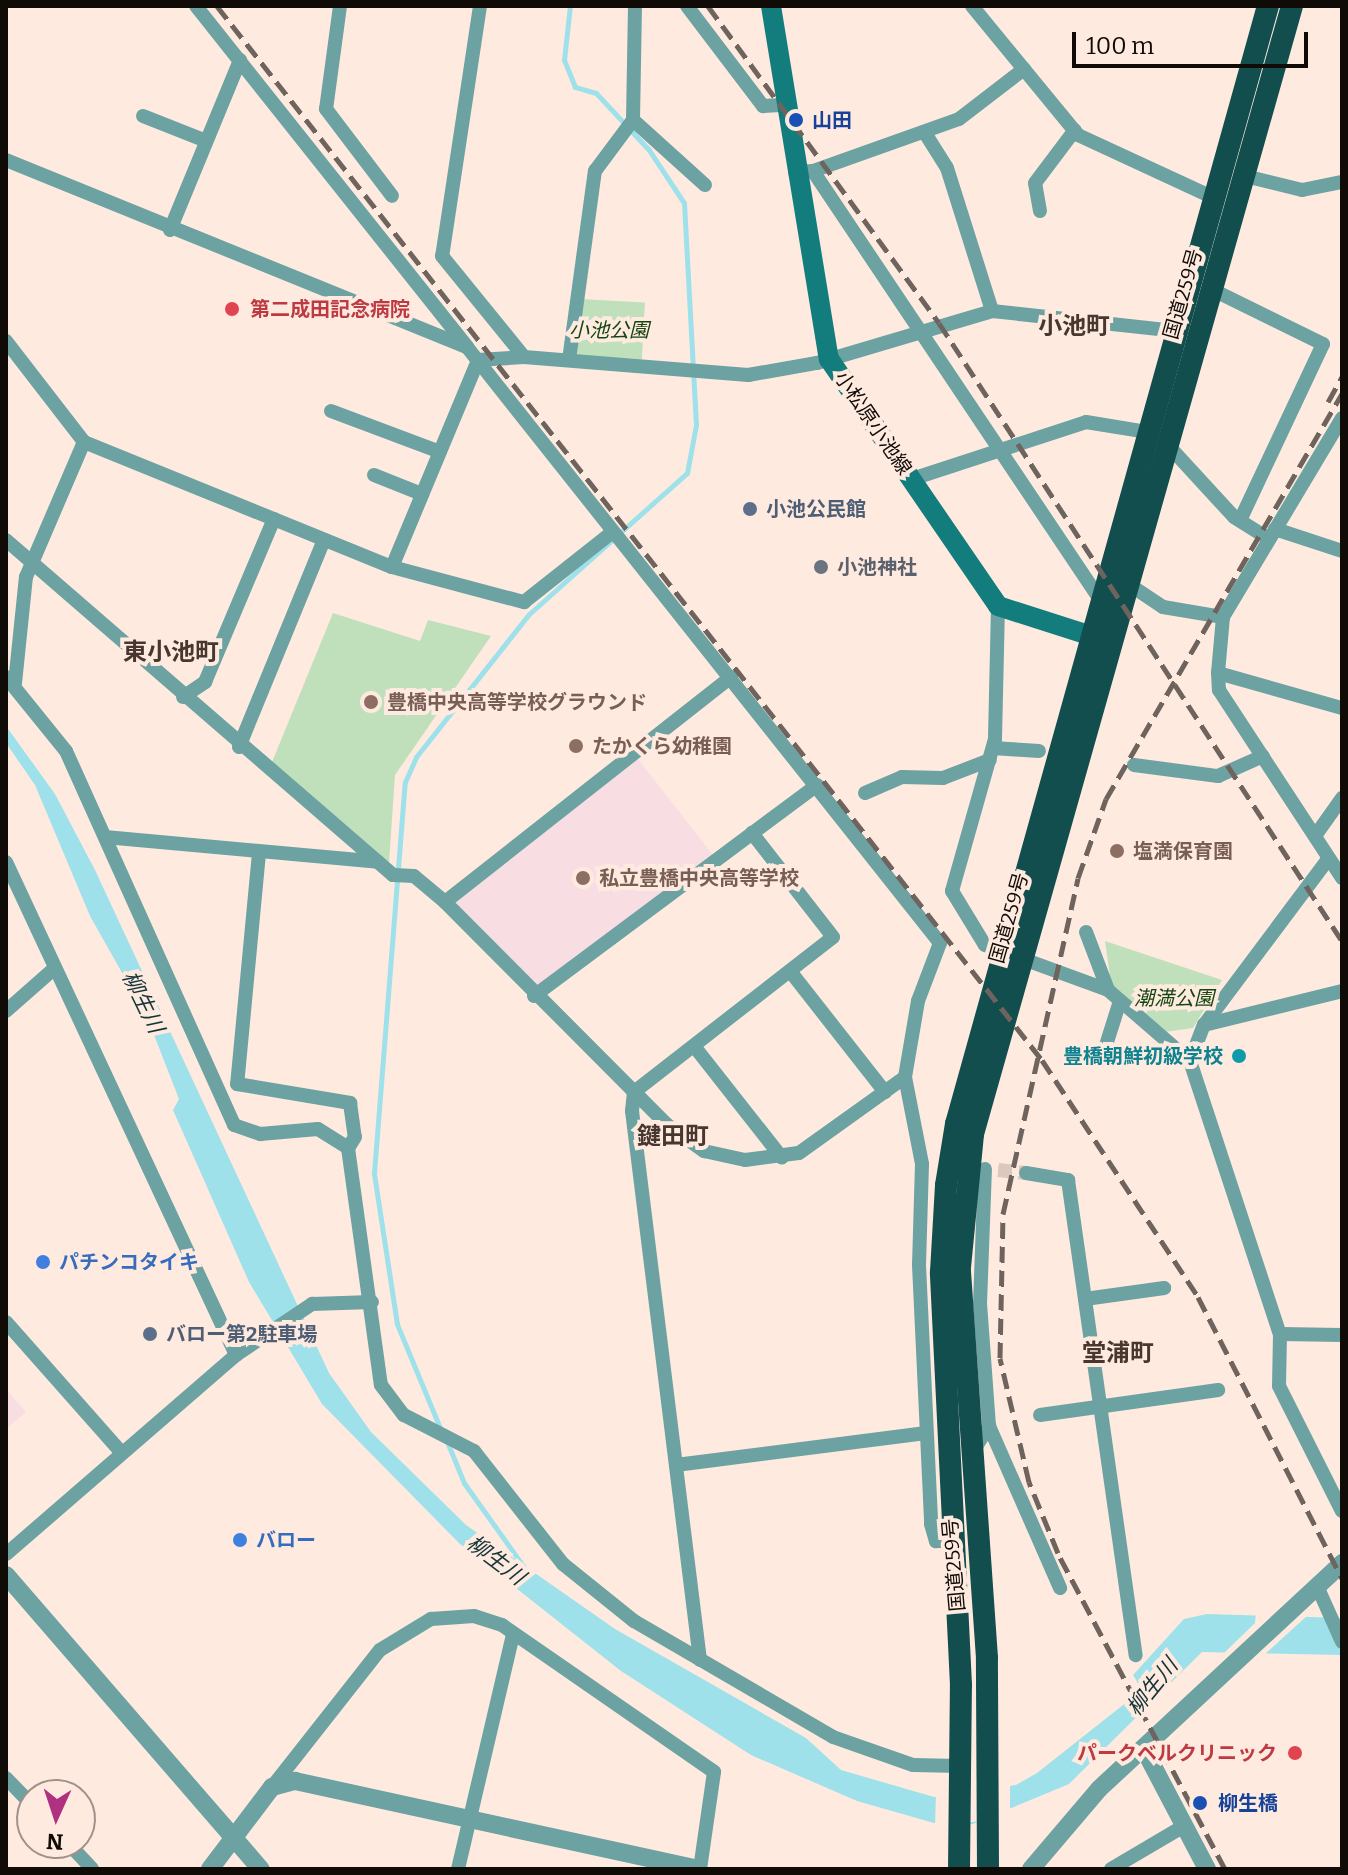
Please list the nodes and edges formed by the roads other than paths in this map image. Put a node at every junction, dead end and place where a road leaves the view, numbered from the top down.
1 (196, 6) edge
2 (340, 6) edge
3 (480, 6) edge
4 (635, 6) edge
5 (687, 6) edge
6 (771, 6) edge
7 (972, 6) edge
8 (1268, 6) edge
9 (1292, 6) edge
10 (240, 60) junction
11 (1024, 69) junction
12 (785, 105) junction
13 (143, 116) dead end
14 (629, 126) junction
15 (1075, 130) junction
16 (925, 133) junction
17 (206, 141) junction
18 (6, 160) edge
19 (804, 172) junction
20 (1241, 175) junction
21 (1342, 182) edge
22 (705, 185) dead end
23 (392, 196) dead end
24 (1212, 197) junction
25 (1040, 211) dead end
26 (170, 230) junction
27 (1209, 288) junction
28 (992, 311) junction
29 (919, 328) junction
30 (1175, 331) junction
31 (6, 341) edge
32 (467, 347) junction
33 (524, 357) junction
34 (829, 359) junction
35 (478, 360) junction
36 (569, 360) junction
37 (331, 411) dead end
38 (1342, 418) edge
39 (1157, 438) junction
40 (84, 442) junction
41 (1005, 451) junction
42 (440, 452) junction
43 (374, 475) dead end
44 (912, 479) junction
45 (422, 494) junction
46 (274, 519) junction
47 (1240, 520) junction
48 (610, 534) junction
49 (1272, 534) junction
50 (6, 540) edge
51 (324, 540) junction
52 (1342, 551) edge
53 (30, 565) junction
54 (392, 567) junction
55 (1127, 583) junction
56 (1101, 601) junction
57 (998, 606) junction
58 (1223, 617) junction
59 (1101, 639) junction
60 (1218, 673) junction
61 (731, 677) junction
62 (11, 680) edge
63 (183, 697) junction
64 (1342, 708) edge
65 (239, 747) junction
66 (1039, 751) dead end
67 (992, 754) junction
68 (1263, 756) junction
69 (1134, 765) dead end
70 (817, 785) junction
71 (865, 793) dead end
72 (1342, 798) edge
73 (752, 833) junction
74 (1315, 836) junction
75 (105, 837) junction
76 (259, 853) junction
77 (1328, 859) junction
78 (6, 862) edge
79 (378, 862) junction
80 (1342, 878) edge
81 (445, 902) junction
82 (1086, 932) dead end
83 (55, 968) junction
84 (790, 971) junction
85 (1108, 990) junction
86 (1342, 991) edge
87 (534, 996) junction
88 (1120, 1001) junction
89 (6, 1011) edge
90 (1204, 1025) junction
91 (694, 1046) junction
92 (1101, 1061) dead end
93 (1190, 1061) junction
94 (905, 1077) junction
95 (634, 1092) junction
96 (885, 1092) junction
97 (348, 1148) junction
98 (782, 1158) junction
99 (922, 1164) junction
100 (1026, 1173) tunnel mouth
101 (955, 1187) junction
102 (1164, 1288) dead end
103 (1085, 1299) junction
104 (372, 1302) junction
105 (6, 1322) edge
106 (1280, 1334) junction
107 (1342, 1335) edge
108 (236, 1355) junction
109 (1218, 1390) dead end
110 (1100, 1407) junction
111 (1040, 1415) dead end
112 (989, 1426) junction
113 (926, 1433) junction
114 (122, 1453) junction
115 (969, 1456) junction
116 (676, 1465) junction
117 (1342, 1511) edge
118 (953, 1541) junction
119 (6, 1554) edge
120 (1342, 1563) edge
121 (6, 1575) edge
122 (1317, 1586) junction
123 (1060, 1588) dead end
124 (513, 1634) junction
125 (1342, 1642) edge
126 (1136, 1655) dead end
127 (700, 1660) junction
128 (1144, 1749) junction
129 (960, 1770) junction
130 (272, 1787) junction
131 (472, 1821) junction
132 (1184, 1826) junction
133 (235, 1839) junction
134 (461, 1868) edge
135 (210, 1869) edge
136 (261, 1869) edge
137 (699, 1869) edge
138 (959, 1869) edge
139 (988, 1869) edge
140 (1031, 1869) edge
141 (1111, 1869) edge
142 (1207, 1869) edge

1 - 10 street
2 - 23 street
3 - 33 street
4 - 14 street
5 - 12 street
6 - 12 main road, 小松原小池線
7 - 11 street
8 - 24 highway, 国道259号
9 - 20 highway, 国道259号
10 - 17 street
10 - 32 street
11 - 15 street
11 - 16 street
12 - 19 main road, 小松原小池線
13 - 17 street
14 - 22 street
14 - 36 street
15 - 24 street
15 - 25 street
16 - 19 street
16 - 28 street
17 - 26 street
18 - 26 street
19 - 29 street
19 - 34 main road, 小松原小池線
20 - 21 street
20 - 27 highway, 国道259号
24 - 30 highway, 国道259号
26 - 32 street
27 - 39 highway, 国道259号
27 - 47 street
28 - 29 street
28 - 30 street
29 - 34 street
29 - 41 street
30 - 39 highway, 国道259号
31 - 40 street
32 - 35 street
33 - 35 street
33 - 36 street
34 - 36 street
34 - 44 main road, 小松原小池線
35 - 42 street
35 - 48 street
37 - 42 street
38 - 49 street
39 - 41 street
39 - 47 street
39 - 55 highway, 国道259号
39 - 56 highway, 国道259号
40 - 46 street
40 - 53 street
41 - 44 street
41 - 56 street
42 - 45 street
43 - 45 street
44 - 57 main road, 小松原小池線
45 - 54 street
46 - 51 street
46 - 63 street
47 - 49 street
48 - 54 street
48 - 61 street
49 - 52 street
49 - 58 street
50 - 53 street
51 - 54 street
51 - 65 street
53 - 62 street
53 - 63 street
55 - 58 street
55 - 59 highway, 国道259号
56 - 59 highway, 国道259号
57 - 59 main road
57 - 67 street
58 - 60 street
59 - 101 highway, 国道259号
60 - 64 street
60 - 68 street
61 - 70 street
61 - 81 street
62 - 75 street
63 - 65 street
65 - 79 street
66 - 67 street
67 - 71 street
67 - 85 street
68 - 69 street
68 - 74 street
70 - 73 street
70 - 94 street
72 - 74 street
73 - 84 street
73 - 87 street
74 - 77 street
75 - 76 street
75 - 97 street
76 - 79 street
76 - 97 street
77 - 80 street
77 - 90 street
78 - 83 street
79 - 81 street
81 - 87 street
82 - 85 street
83 - 89 street
83 - 108 street
84 - 91 street
84 - 96 street
85 - 88 street
86 - 90 street
87 - 95 street
88 - 92 street
88 - 93 street
90 - 93 street
91 - 95 street
91 - 98 street
93 - 106 street
94 - 96 street
94 - 99 street
95 - 98 street
95 - 116 street
96 - 98 street
97 - 104 street
99 - 112 street
99 - 113 street
100 - 103 street
101 - 115 highway, 国道259号
101 - 118 highway, 国道259号
102 - 103 street
103 - 110 street
104 - 108 street
104 - 127 street
105 - 114 street
106 - 107 street
106 - 117 street
108 - 114 street
109 - 110 street
110 - 111 street
110 - 126 street
112 - 115 street
112 - 123 street
113 - 116 street
113 - 118 street
114 - 119 street
115 - 139 highway, 国道259号
116 - 127 street
118 - 129 highway, 国道259号
120 - 122 street
121 - 133 street
122 - 125 street
122 - 128 street
124 - 130 street
124 - 131 street
124 - 137 street
127 - 129 street
128 - 132 street
128 - 140 street
129 - 138 highway, 国道259号
130 - 131 street
130 - 133 street
131 - 134 street
131 - 137 street
132 - 141 street
132 - 142 street
133 - 135 street
133 - 136 street

